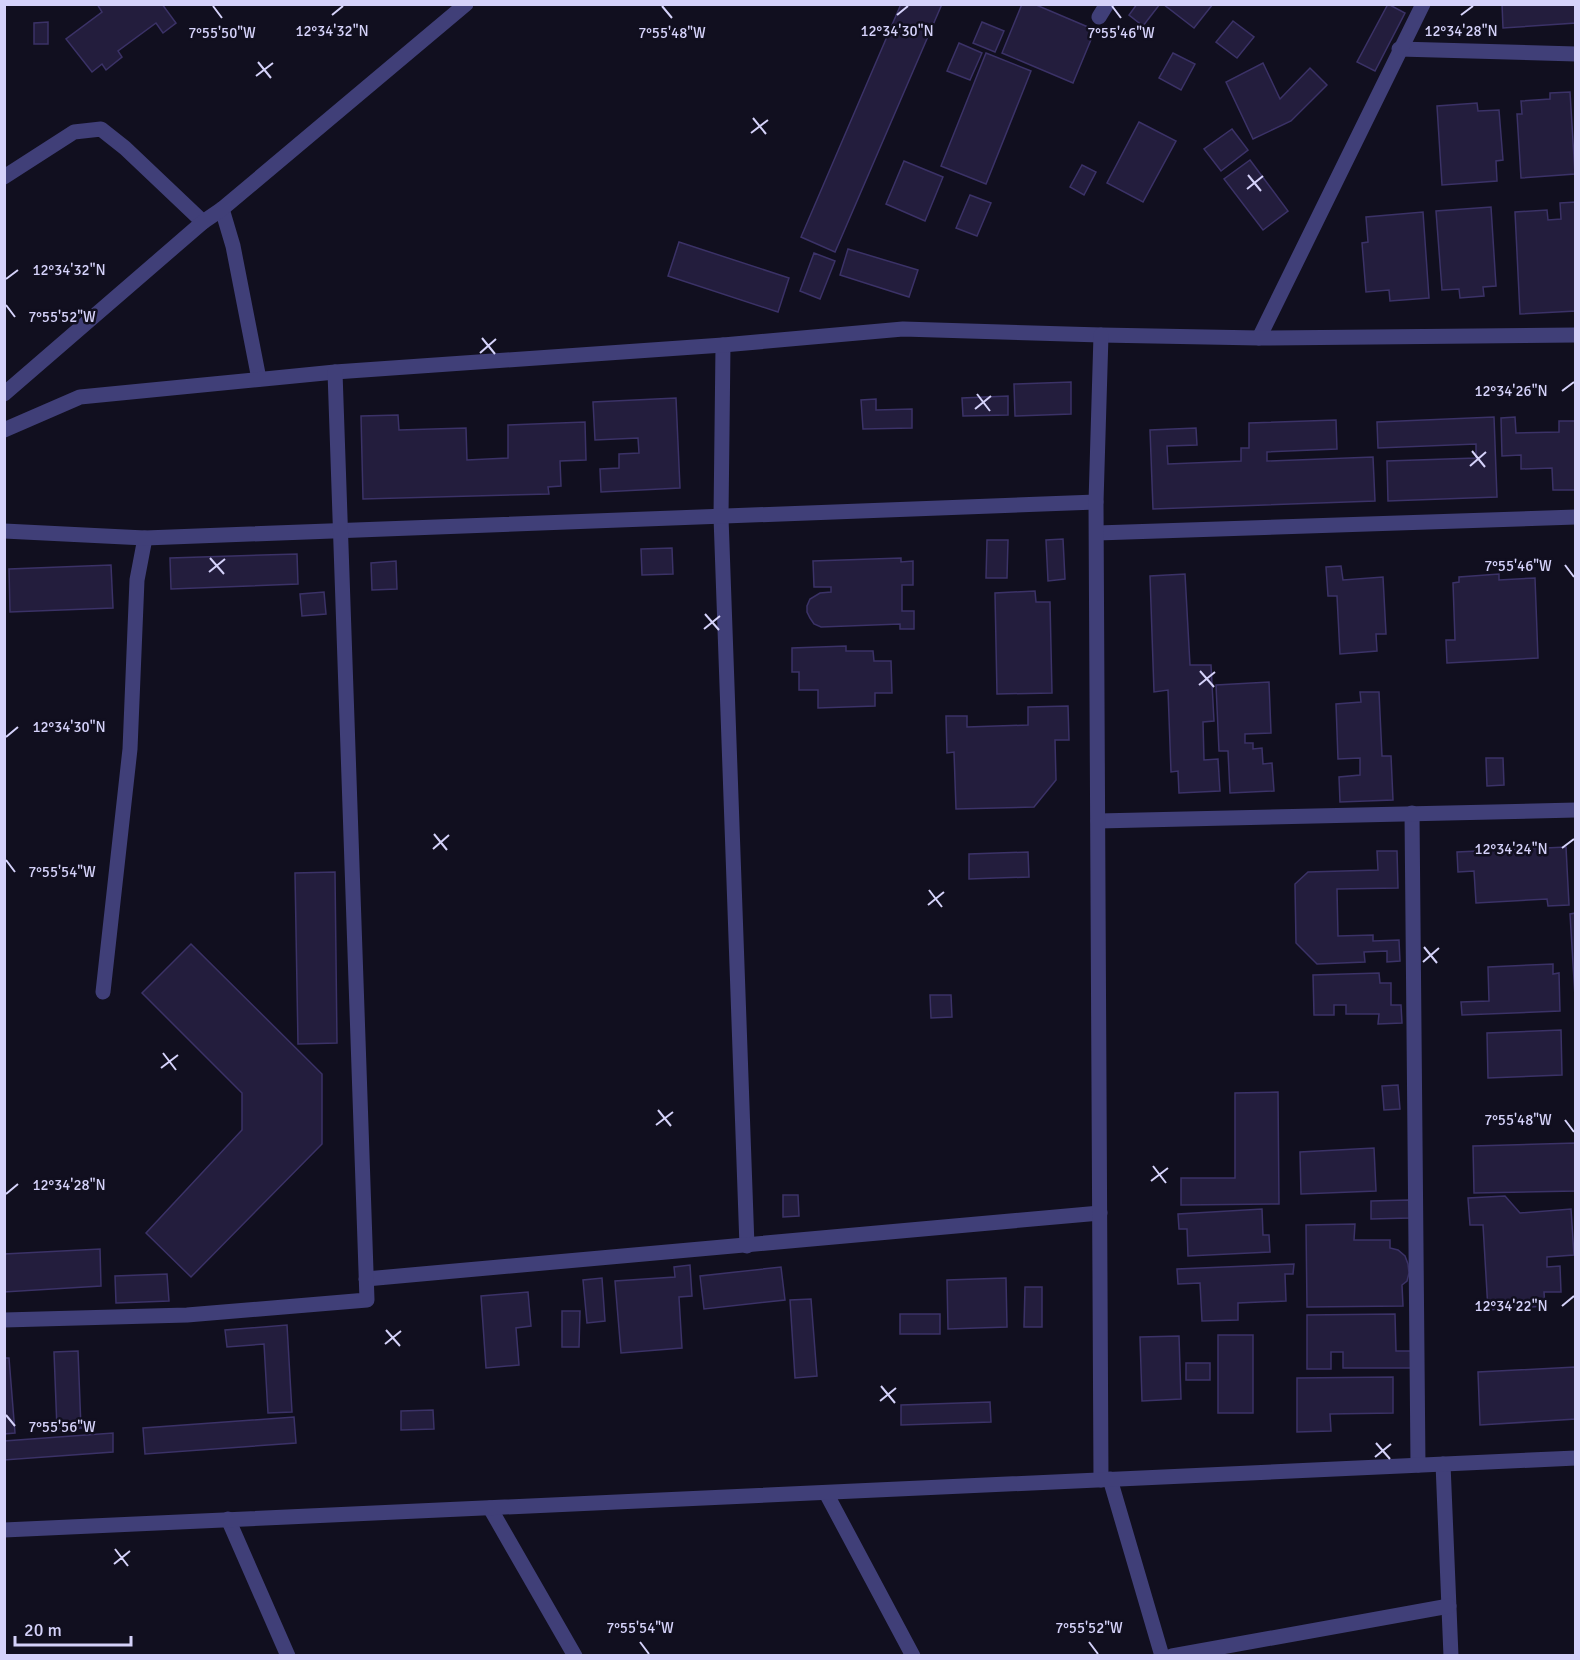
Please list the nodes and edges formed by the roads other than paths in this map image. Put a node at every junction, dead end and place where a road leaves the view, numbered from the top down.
1 (466, 4) edge
2 (1423, 4) edge
3 (1399, 50) junction
4 (1575, 54) edge
5 (4, 177) edge
6 (222, 209) junction
7 (203, 222) junction
8 (1101, 335) junction
9 (1575, 335) edge
10 (1259, 338) junction
11 (723, 345) junction
12 (335, 372) junction
13 (259, 379) junction
14 (4, 394) edge
15 (4, 430) edge
16 (1096, 502) junction
17 (721, 517) junction
18 (1575, 517) edge
19 (4, 531) edge
20 (340, 531) junction
21 (1097, 533) junction
22 (145, 538) junction
23 (1575, 810) edge
24 (1412, 813) junction
25 (1098, 820) junction
26 (103, 992) dead end
27 (1100, 1213) junction
28 (747, 1246) junction
29 (366, 1280) junction
30 (4, 1320) edge
31 (1575, 1458) edge
32 (1443, 1464) junction
33 (1418, 1465) junction
34 (1105, 1480) junction
35 (826, 1492) junction
36 (490, 1508) junction
37 (228, 1520) junction
38 (4, 1530) edge
39 (1449, 1606) junction
40 (288, 1656) edge
41 (575, 1656) edge
42 (913, 1656) edge
43 (1162, 1656) edge
44 (1172, 1656) edge
45 (1451, 1656) edge

1 - 6 street
2 - 3 street
3 - 4 street
3 - 10 street
5 - 7 street
6 - 7 street
6 - 13 street
7 - 14 street
8 - 10 street
8 - 11 street
8 - 16 street
9 - 10 street
11 - 12 street
11 - 17 street
12 - 13 street
12 - 20 street
13 - 15 street
16 - 17 street
16 - 21 street
17 - 20 street
17 - 28 street
18 - 21 street
19 - 22 street
20 - 22 street
20 - 29 street
21 - 25 street
22 - 26 street
23 - 24 street
24 - 25 street
24 - 33 street
25 - 27 street
27 - 28 street
27 - 34 street
28 - 29 street
29 - 30 street
31 - 32 street
32 - 33 street
32 - 39 street
33 - 34 street
34 - 35 street
34 - 43 street
35 - 36 street
35 - 42 street
36 - 37 street
36 - 41 street
37 - 38 street
37 - 40 street
39 - 44 street
39 - 45 street

